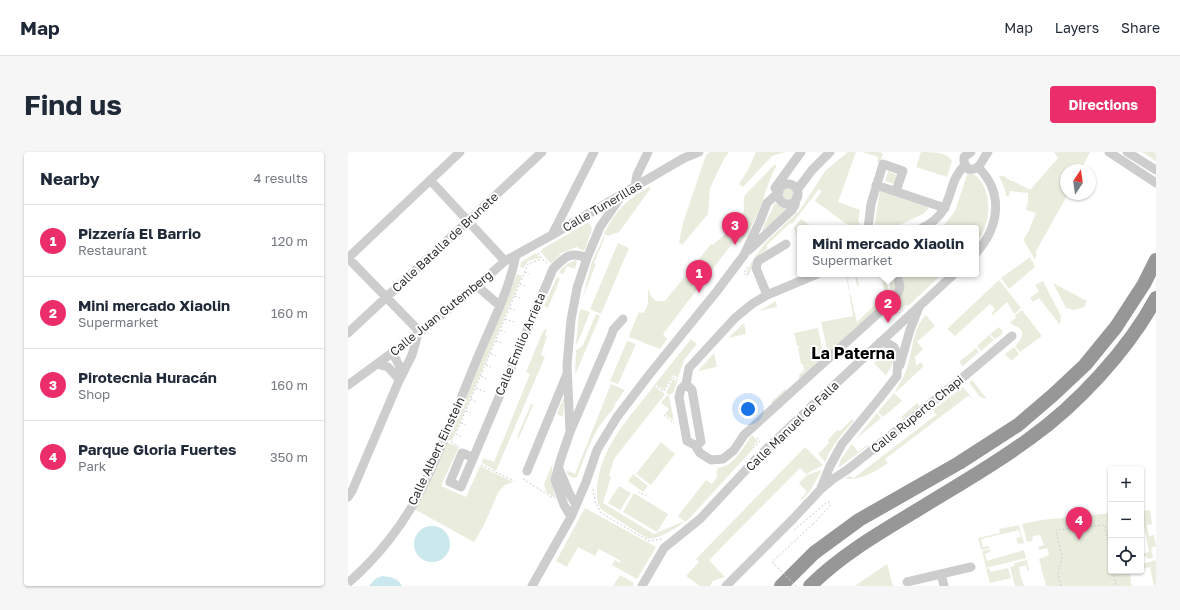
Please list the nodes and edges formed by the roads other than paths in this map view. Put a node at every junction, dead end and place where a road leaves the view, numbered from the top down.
1 (460, 152) edge
2 (542, 152) edge
3 (594, 152) edge
4 (648, 152) edge
5 (699, 152) edge
6 (801, 152) edge
7 (830, 152) edge
8 (975, 152) edge
9 (988, 152) edge
10 (1109, 152) edge
11 (1127, 152) edge
12 (964, 156) edge
13 (980, 164) junction
14 (792, 165) junction
15 (1156, 170) edge
16 (430, 180) junction
17 (1156, 183) edge
18 (789, 184) junction
19 (876, 185) junction
20 (635, 186) junction
21 (896, 191) junction
22 (779, 192) junction
23 (624, 193) junction
24 (797, 194) junction
25 (767, 203) junction
26 (945, 208) junction
27 (590, 212) junction
28 (468, 221) junction
29 (868, 225) edge
30 (930, 225) edge
31 (600, 227) junction
32 (552, 235) junction
33 (786, 244) dead end
34 (979, 249) edge
35 (516, 255) junction
36 (744, 255) junction
37 (348, 258) edge
38 (587, 258) junction
39 (1156, 260) edge
40 (505, 261) junction
41 (810, 277) edge
42 (897, 277) edge
43 (951, 277) edge
44 (477, 286) junction
45 (767, 295) junction
46 (386, 297) junction
47 (1156, 298) edge
48 (499, 305) junction
49 (920, 306) junction
50 (1152, 309) edge
51 (623, 320) dead end
52 (348, 333) edge
53 (419, 333) junction
54 (1012, 336) dead end
55 (405, 342) junction
56 (880, 342) junction
57 (392, 352) junction
58 (412, 355) junction
59 (376, 364) junction
60 (567, 373) junction
61 (897, 376) junction
62 (398, 380) junction
63 (682, 382) junction
64 (348, 385) edge
65 (570, 432) junction
66 (695, 445) junction
67 (472, 457) dead end
68 (559, 468) junction
69 (525, 475) road end
70 (586, 482) junction
71 (566, 485) junction
72 (821, 489) junction
73 (348, 497) edge
74 (576, 505) junction
75 (571, 517) junction
76 (971, 567) dead end
77 (941, 574) junction
78 (348, 582) edge
79 (907, 582) dead end
80 (532, 586) edge
81 (642, 586) edge
82 (726, 586) edge
83 (781, 586) edge
84 (810, 586) edge
85 (944, 586) edge

1 - 16 street
2 - 28 street, Calle Batalla de Brunete
3 - 32 street
4 - 20 street
5 - 20 street, Calle Tunerillas
6 - 14 street
7 - 24 street
8 - 13 street
9 - 13 street
10 - 17 street
11 - 15 street
12 - 13 street
12 - 26 street
13 - 34 street
14 - 18 street
14 - 25 street
16 - 28 street
16 - 37 street
18 - 22 street
18 - 24 street
19 - 21 street
19 - 21 street
19 - 29 street
20 - 23 street, Calle Tunerillas
21 - 26 street
22 - 24 street
22 - 25 street
23 - 27 street, Calle Tunerillas
23 - 31 street
24 - 36 street
25 - 36 street
26 - 30 street
27 - 31 street
27 - 32 street, Calle Tunerillas
28 - 40 street
28 - 46 street, Calle Batalla de Brunete
31 - 38 street
32 - 35 street, Calle Tunerillas
33 - 45 street
35 - 40 street, Calle Tunerillas
35 - 48 street, Calle Albert Einstein
36 - 70 street
37 - 46 street
38 - 60 street
38 - 67 street, Calle Emilio Arrieta
39 - 83 highway
40 - 44 street, Calle Juan Gutemberg
41 - 45 street
42 - 66 street
43 - 49 street, Calle Manuel de Falla
44 - 48 street
44 - 53 street, Calle Juan Gutemberg
45 - 63 street
46 - 52 street, Calle Batalla de Brunete
46 - 53 street
47 - 50 highway
48 - 78 street, Calle Albert Einstein
49 - 56 street, Calle Manuel de Falla
49 - 61 street
50 - 84 highway
51 - 65 street
53 - 55 street, Calle Juan Gutemberg
53 - 58 street
54 - 72 street, Calle Ruperto Chapi
55 - 57 street, Calle Juan Gutemberg
55 - 58 street
56 - 61 street
56 - 81 street, Calle Manuel de Falla
57 - 59 street, Calle Juan Gutemberg
57 - 62 street
58 - 62 street
59 - 62 street, Calle Juan Gutemberg
59 - 64 street, Calle Juan Gutemberg
60 - 65 street
60 - 69 street
61 - 72 street
62 - 73 street
63 - 66 street
63 - 66 street
65 - 68 street
68 - 71 street
68 - 75 street
70 - 71 street
70 - 74 street
71 - 74 street
72 - 82 street
74 - 75 street
75 - 80 street
76 - 77 street
77 - 79 street
77 - 85 street

